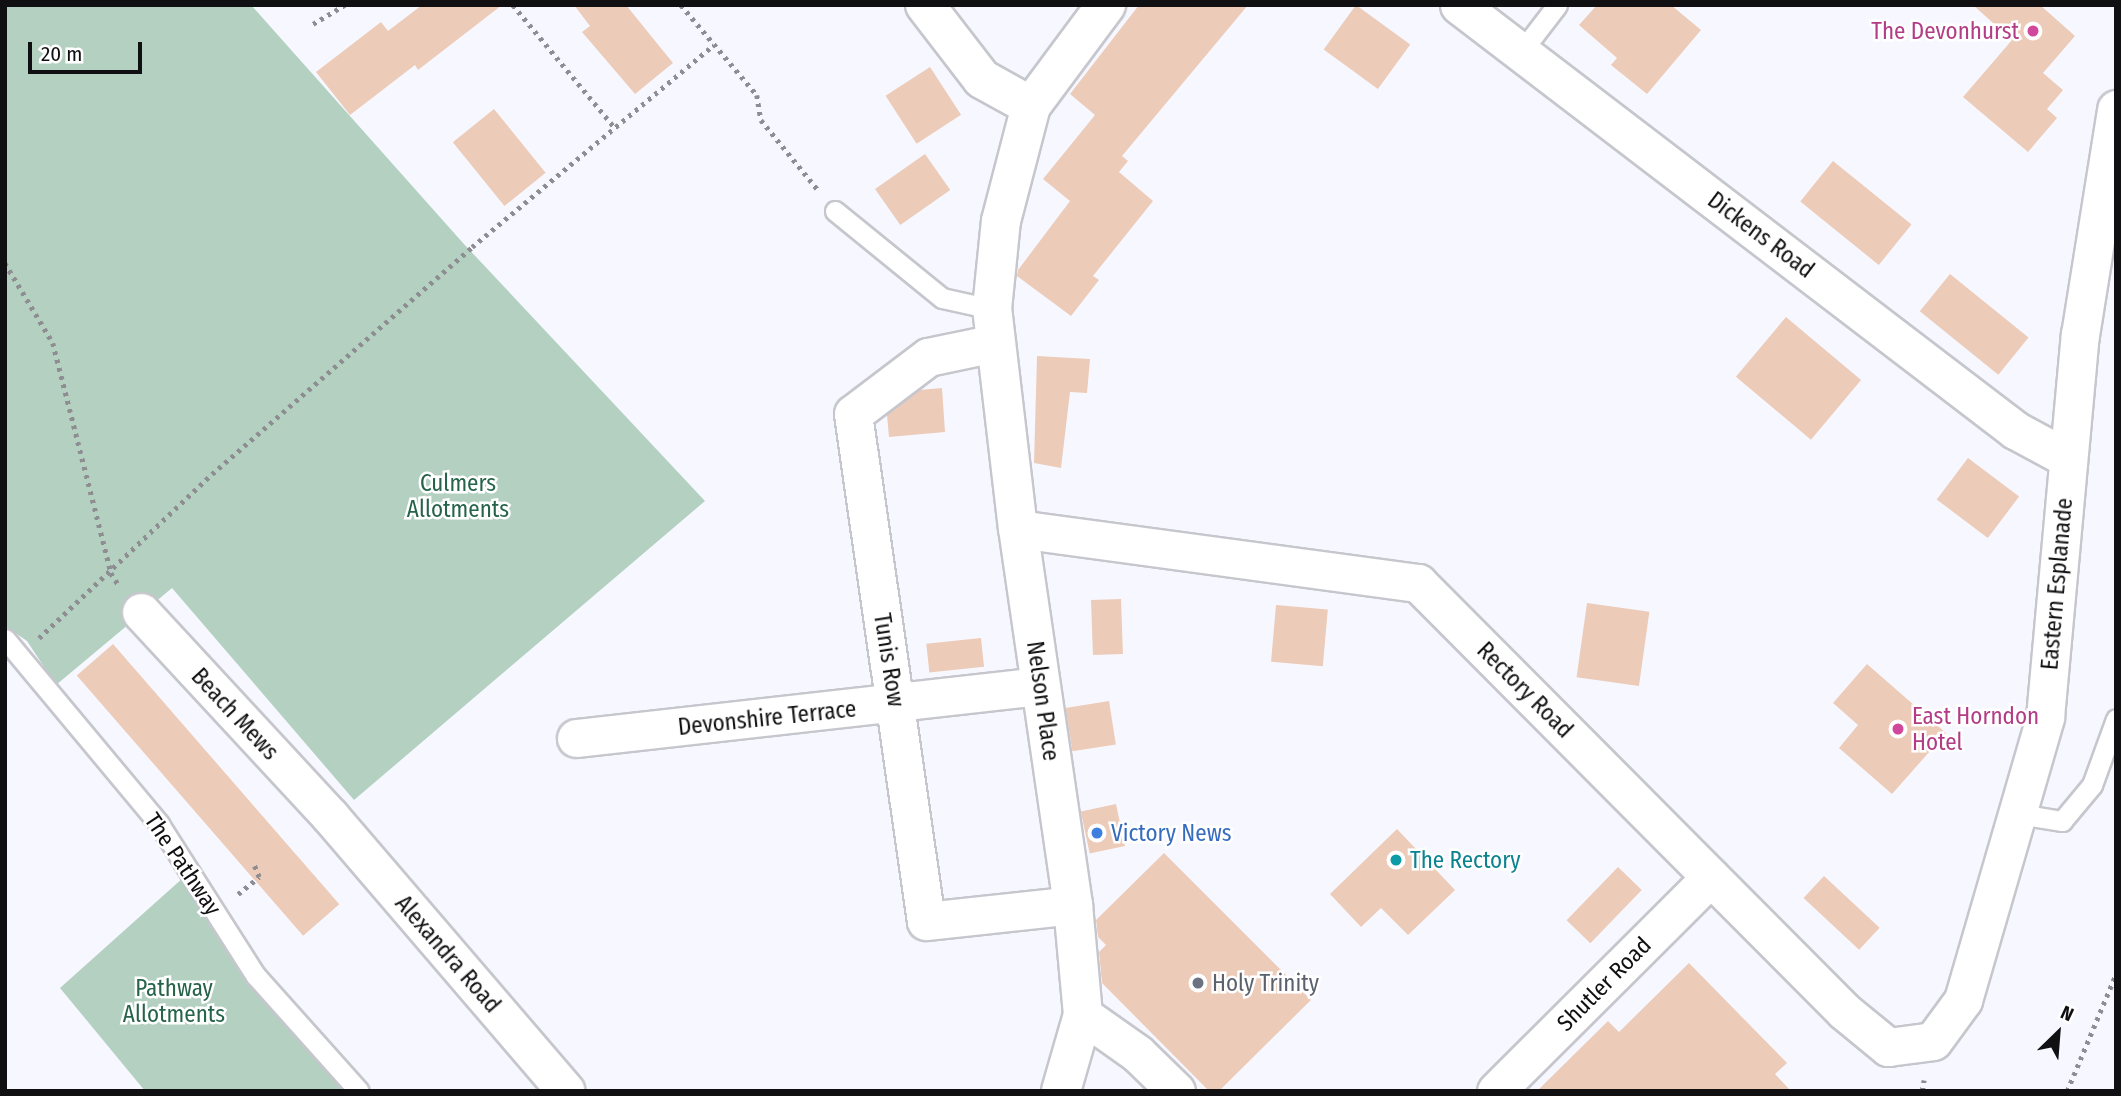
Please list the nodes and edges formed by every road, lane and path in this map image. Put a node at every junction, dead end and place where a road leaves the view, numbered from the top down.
1 (345, 5) edge
2 (513, 5) edge
3 (681, 5) edge
4 (925, 5) edge
5 (1106, 5) edge
6 (1459, 5) edge
7 (1557, 5) edge
8 (313, 24) dead end
9 (714, 45) junction
10 (1521, 52) junction
11 (1031, 106) junction
12 (2116, 109) edge
13 (615, 128) junction
14 (835, 211) joint
15 (5, 263) edge
16 (994, 326) junction
17 (2067, 458) junction
18 (1018, 529) junction
19 (111, 572) junction
20 (141, 612) joint
21 (5, 639) edge
22 (22, 653) junction
23 (1040, 686) junction
24 (897, 704) junction
25 (2116, 719) edge
26 (576, 738) dead end
27 (2019, 814) junction
28 (330, 817) joint
29 (1711, 877) junction
30 (1073, 905) junction
31 (2116, 974) edge
32 (1083, 1015) junction
33 (1933, 1041) joint
34 (359, 1091) edge
35 (566, 1091) edge
36 (1061, 1091) edge
37 (1176, 1091) edge
38 (1496, 1091) edge
39 (2067, 1091) edge

1 - 8 path
2 - 13 path
3 - 9 path
4 - 11 main road
5 - 11 main road
6 - 10 street, Dickens Road
7 - 10 lane
9 - 13 path
9 - 14 path
10 - 17 street, Dickens Road
11 - 16 main road, Nelson Place
12 - 17 street, Eastern Esplanade
13 - 19 path
14 - 16 lane
15 - 19 path
16 - 18 main road, Nelson Place
16 - 24 street, Tunis Row
17 - 27 street, Eastern Esplanade
18 - 23 main road, Nelson Place
18 - 29 street, Rectory Road
19 - 20 path
19 - 22 path
20 - 28 street, Beach Mews
21 - 22 lane, The Pathway
22 - 34 lane, The Pathway
23 - 24 street, Devonshire Terrace
23 - 30 main road, Nelson Place
24 - 26 street, Devonshire Terrace
24 - 30 street, Tunis Row
25 - 27 lane
27 - 33 street, Eastern Esplanade
28 - 35 street, Alexandra Road
29 - 33 street, Rectory Road
29 - 38 street, Shutler Road
30 - 32 main road, Nelson Place
31 - 39 path
32 - 36 main road, Nelson Place
32 - 37 street

